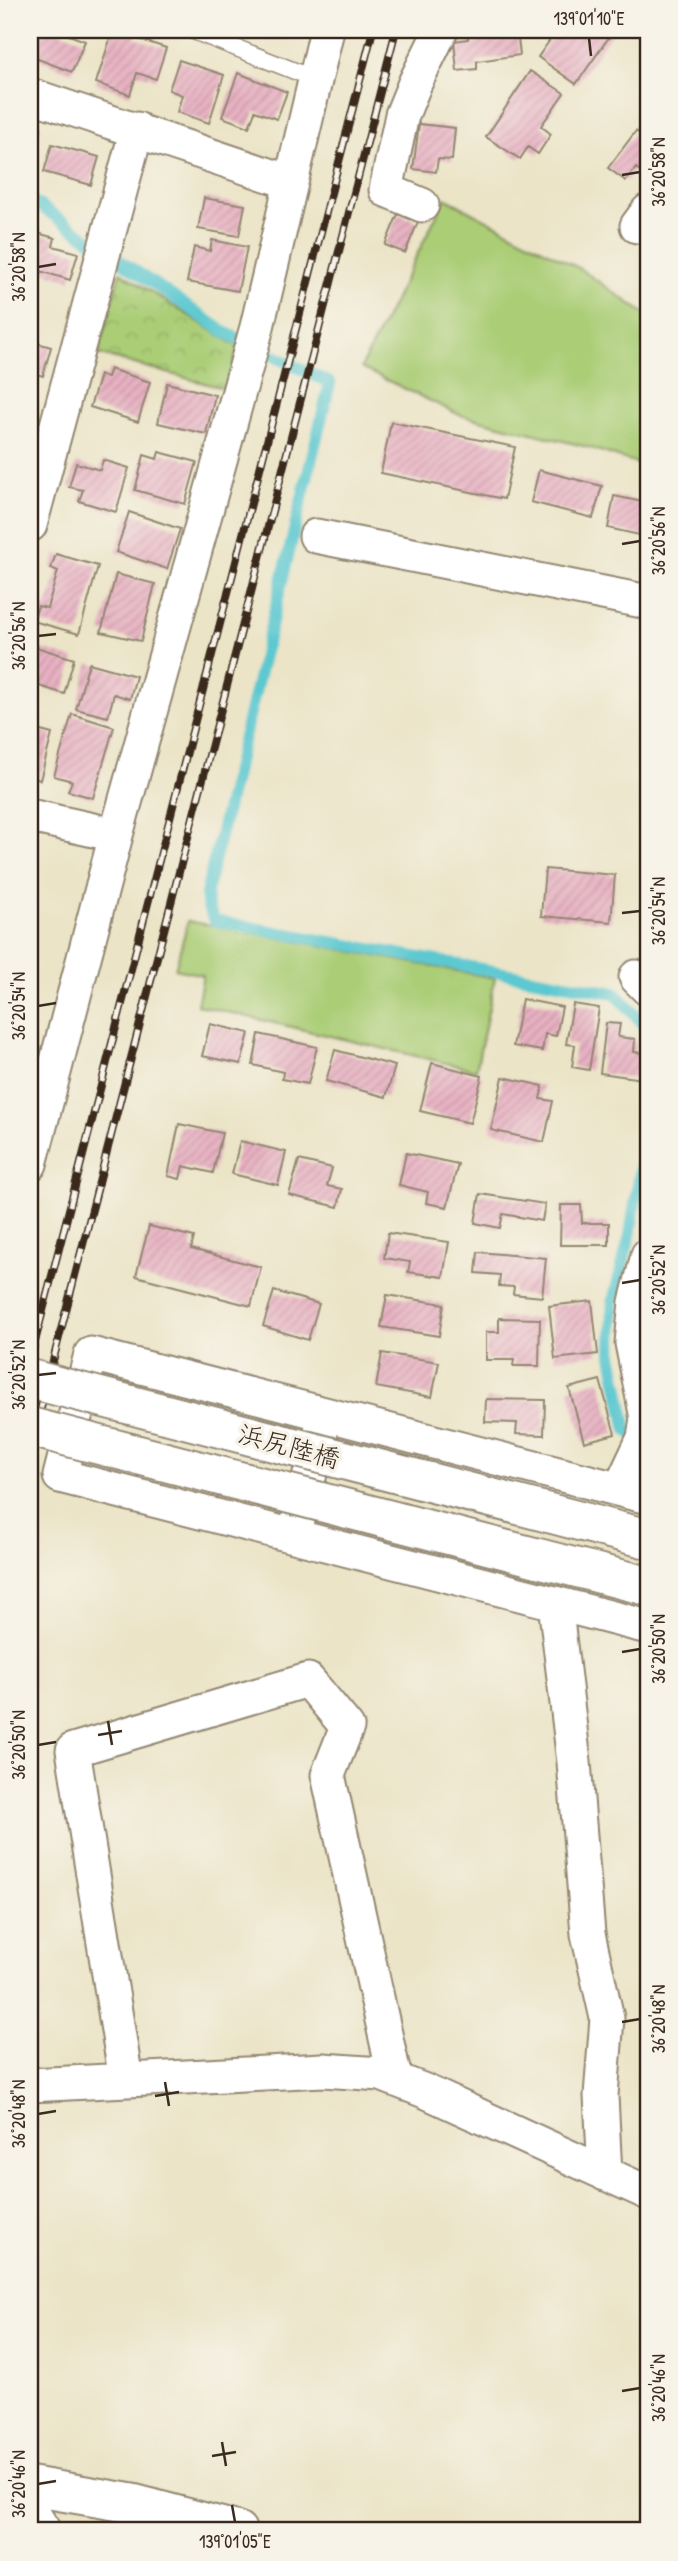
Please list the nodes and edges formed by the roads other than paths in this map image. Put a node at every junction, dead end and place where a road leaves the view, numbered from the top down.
1 (191, 30) edge
2 (327, 30) edge
3 (441, 30) edge
4 (315, 79) junction
5 (30, 95) edge
6 (137, 129) junction
7 (290, 181) junction
8 (422, 205) dead end
9 (30, 525) edge
10 (316, 536) dead end
11 (648, 602) edge
12 (30, 816) edge
13 (116, 835) junction
14 (30, 1164) edge
15 (648, 1255) edge
16 (30, 1379) edge
17 (326, 1414) junction
18 (648, 1418) edge
19 (30, 1427) edge
20 (634, 1493) edge
21 (294, 1536) junction
22 (648, 1539) edge
23 (648, 1586) edge
24 (555, 1603) junction
25 (648, 1627) edge
26 (395, 2079) junction
27 (126, 2080) junction
28 (30, 2085) edge
29 (605, 2175) junction
30 (648, 2193) edge
31 (30, 2486) edge
32 (30, 2513) edge
33 (187, 2517) junction
34 (41, 2531) edge
35 (142, 2531) edge
36 (237, 2531) edge

1 - 4 lane
2 - 4 street
3 - 8 street
4 - 7 street
5 - 6 street
6 - 7 street
6 - 9 street
7 - 13 street
10 - 11 street
12 - 13 street
13 - 14 street
15 - 18 street
16 - 22 street, 浜尻陸橋, bridge
17 - 20 street
17 - 21 street
17 - 21 street
18 - 20 street
19 - 23 street, 浜尻陸橋, bridge
21 - 24 street
24 - 25 street
24 - 29 street
26 - 27 street
26 - 27 street
26 - 29 street
27 - 28 street
29 - 30 street
31 - 33 street
32 - 34 street
33 - 35 street
33 - 36 street

